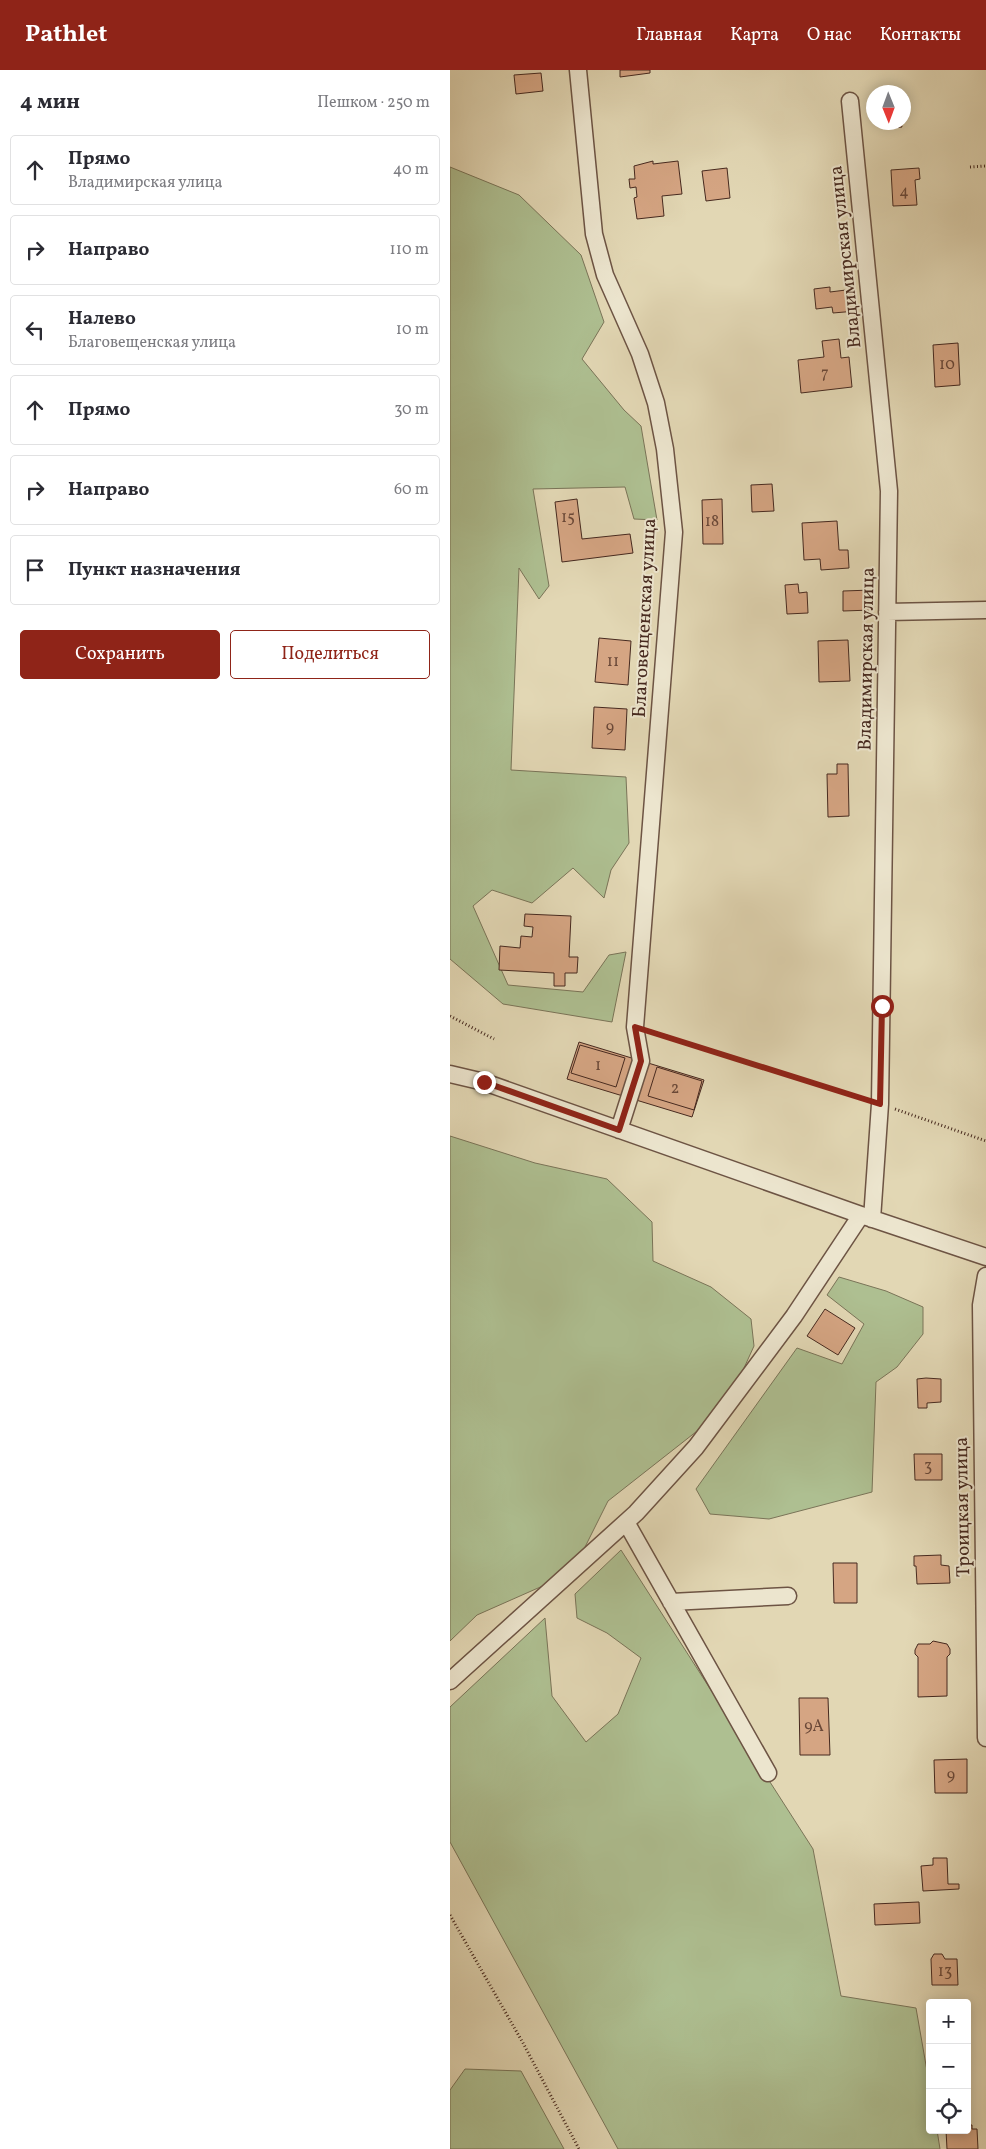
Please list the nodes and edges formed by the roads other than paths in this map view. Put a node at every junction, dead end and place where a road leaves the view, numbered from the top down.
1 (578, 70) edge
2 (850, 101) dead end
3 (986, 610) edge
4 (888, 612) junction
5 (450, 1074) edge
6 (619, 1130) junction
7 (866, 1217) junction
8 (986, 1257) edge
9 (986, 1276) edge
10 (626, 1522) junction
11 (788, 1596) dead end
12 (672, 1602) junction
13 (450, 1681) edge
14 (986, 1738) edge
15 (768, 1773) dead end

1 - 6 street, Благовещенская улица
2 - 4 street, Владимирская улица
3 - 4 street
4 - 7 street, Владимирская улица
5 - 6 street
6 - 7 street
7 - 8 street
7 - 10 street
9 - 14 street, Троицкая улица
10 - 12 street
10 - 13 street
11 - 12 street
12 - 15 street

